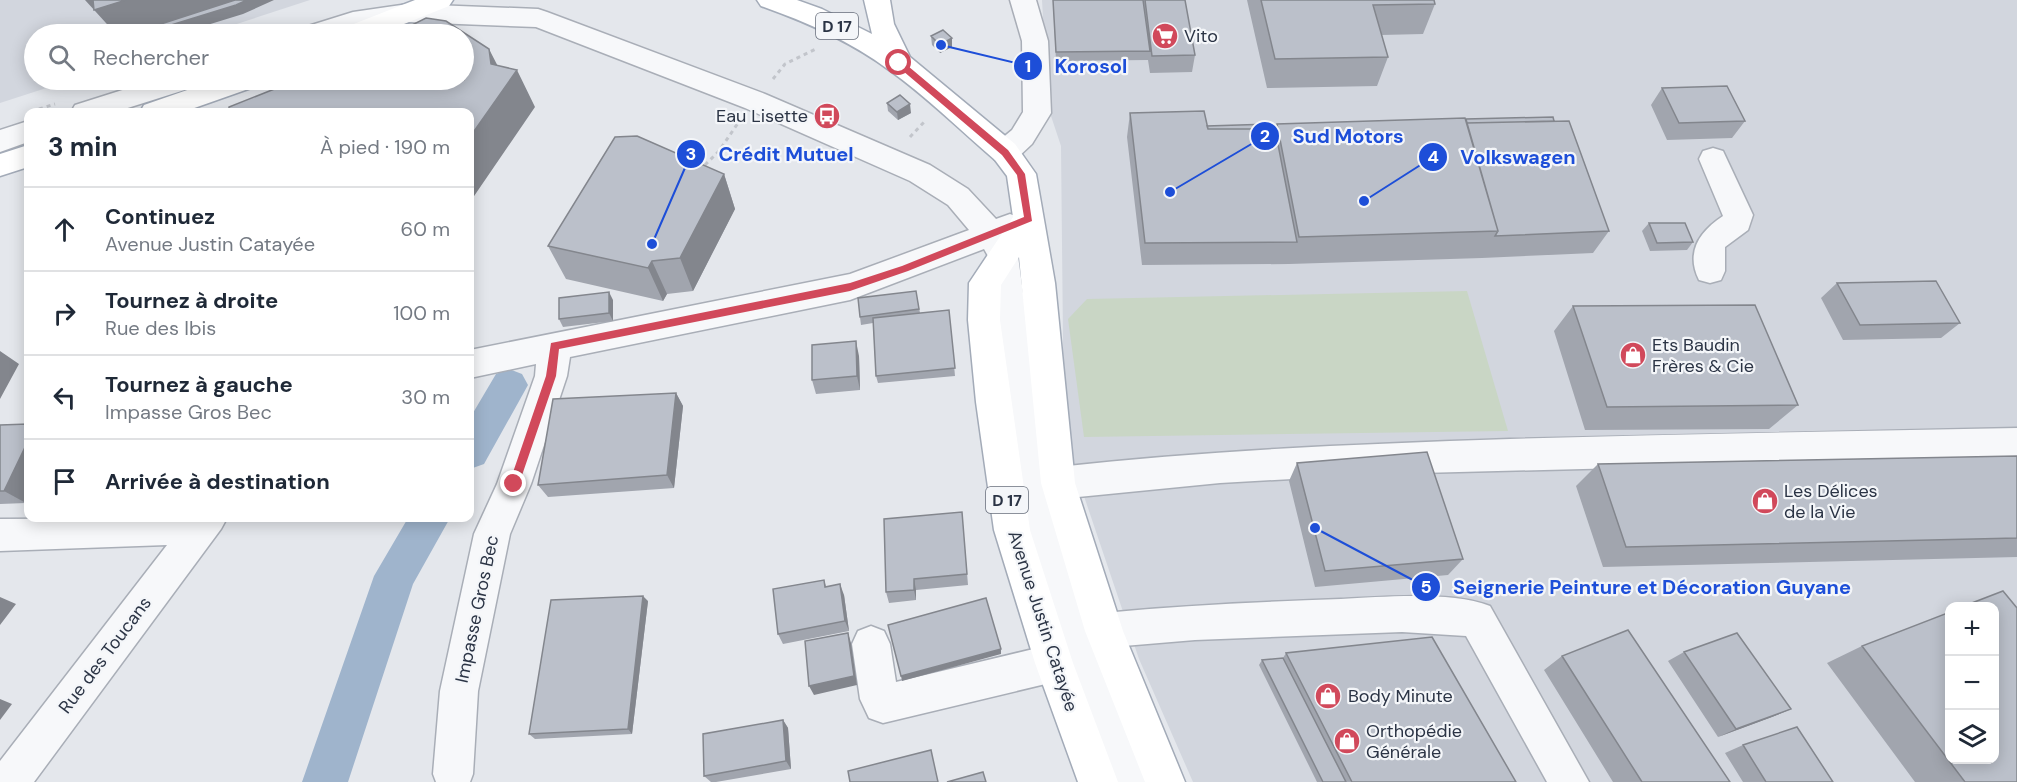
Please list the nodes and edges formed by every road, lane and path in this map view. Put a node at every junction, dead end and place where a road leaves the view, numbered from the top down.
1 (440, 0) edge
2 (770, 0) edge
3 (877, 0) edge
4 (1023, 0) edge
5 (415, 6) edge
6 (344, 24) edge
7 (376, 24) edge
8 (821, 46) dead end
9 (899, 63) junction
10 (766, 86) dead end
11 (153, 90) edge
12 (216, 90) edge
13 (97, 108) edge
14 (165, 108) edge
15 (930, 116) dead end
16 (739, 122) dead end
17 (24, 132) edge
18 (909, 138) dead end
19 (0, 141) edge
20 (1005, 152) junction
21 (24, 157) edge
22 (1713, 159) dead end
23 (0, 165) edge
24 (705, 165) edge
25 (1029, 219) junction
26 (997, 245) junction
27 (1710, 272) dead end
28 (555, 346) junction
29 (474, 363) edge
30 (2017, 443) edge
31 (1058, 483) junction
32 (204, 522) edge
33 (0, 535) edge
34 (1104, 631) junction
35 (871, 644) dead end
36 (1054, 663) junction
37 (453, 774) dead end
38 (9, 782) edge
39 (1098, 782) edge
40 (1131, 782) edge
41 (1165, 782) edge
42 (1569, 782) edge

1 - 5 main road
2 - 9 main road, D 17
3 - 9 main road, D 17
4 - 20 street
5 - 6 street
5 - 7 main road
5 - 26 street
8 - 10 path
9 - 20 main road, D 17
11 - 13 street
12 - 14 main road
15 - 18 path
16 - 24 path
17 - 19 street
20 - 25 main road, D 17
21 - 23 main road
22 - 27 street
25 - 26 main road, Avenue Justin Catayée / D 17
25 - 31 main road, D 17
26 - 28 street
26 - 36 main road, Avenue Justin Catayée / D 17
26 - 40 street
28 - 29 street
28 - 37 street, Impasse Gros Bec
30 - 31 street
31 - 34 main road, D 17
32 - 33 street
32 - 38 street, Rue des Toucans
34 - 41 main road, D 17
34 - 42 street
35 - 36 street
36 - 39 main road, Avenue Justin Catayée / D 17

